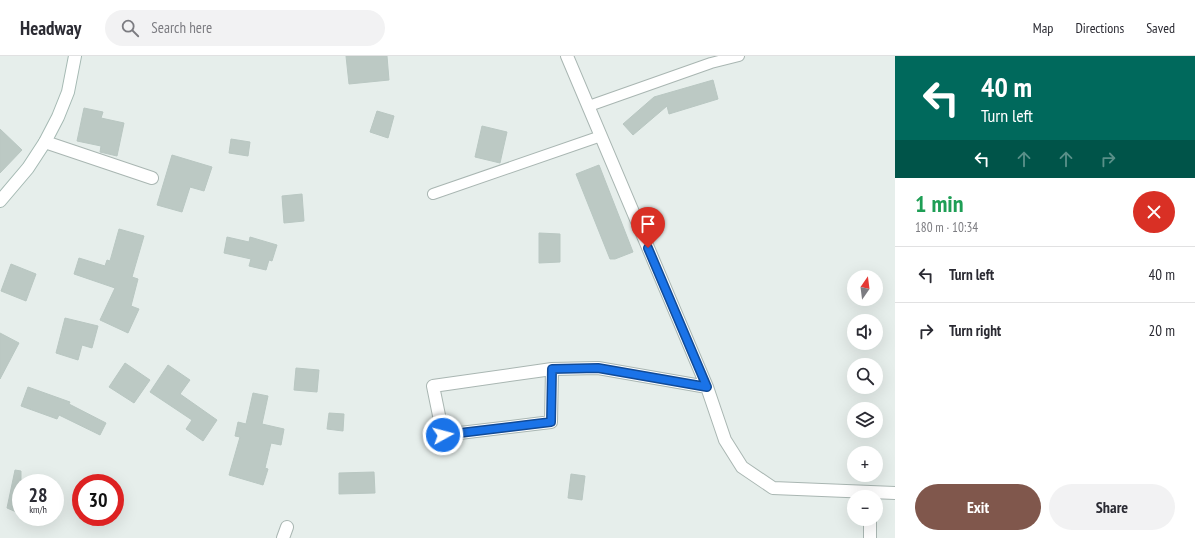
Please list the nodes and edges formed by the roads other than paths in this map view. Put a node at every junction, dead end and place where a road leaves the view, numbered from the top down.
1 (75, 56) edge
2 (567, 56) edge
3 (739, 56) edge
4 (589, 106) junction
5 (601, 136) junction
6 (46, 142) junction
7 (152, 178) dead end
8 (433, 194) dead end
9 (0, 201) edge
10 (552, 369) junction
11 (707, 387) junction
12 (847, 493) edge
13 (895, 493) edge
14 (883, 494) edge
15 (870, 526) edge
16 (870, 538) edge

1 - 6 street
2 - 4 street
3 - 4 lane
4 - 5 street
5 - 8 lane
5 - 11 street
6 - 7 street
6 - 9 street
10 - 10 street
10 - 11 street
11 - 12 street
13 - 14 street
15 - 16 street

